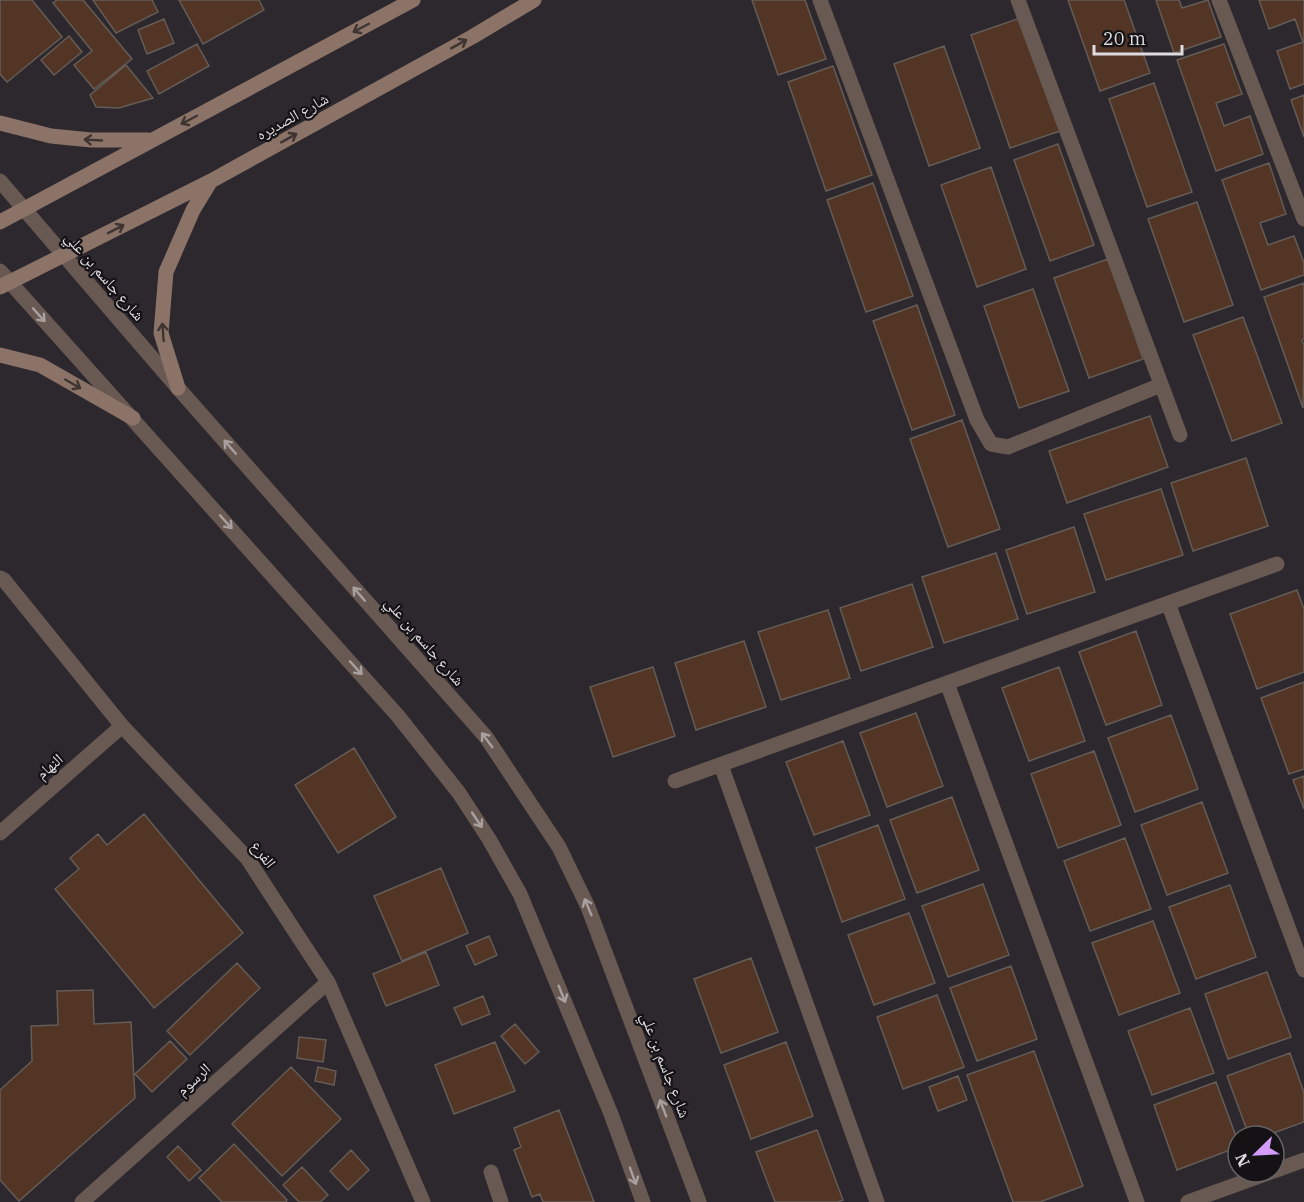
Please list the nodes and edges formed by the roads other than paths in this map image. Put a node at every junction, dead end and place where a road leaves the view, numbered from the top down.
1 (413, 0) edge
2 (534, 0) edge
3 (820, 0) edge
4 (1018, 0) edge
5 (1219, 0) edge
6 (0, 123) edge
7 (151, 140) junction
8 (0, 181) edge
9 (211, 181) junction
10 (24, 209) junction
11 (1304, 219) edge
12 (0, 222) edge
13 (64, 255) junction
14 (3, 280) edge
15 (0, 356) edge
16 (1161, 385) junction
17 (178, 388) junction
18 (133, 418) junction
19 (1180, 435) dead end
20 (1277, 564) dead end
21 (0, 578) edge
22 (1168, 603) junction
23 (947, 683) junction
24 (122, 726) junction
25 (721, 765) junction
26 (675, 781) dead end
27 (0, 833) edge
28 (1304, 970) edge
29 (328, 982) junction
30 (1304, 1160) edge
31 (1286, 1166) edge
32 (491, 1172) dead end
33 (1237, 1184) edge
34 (82, 1202) edge
35 (423, 1202) edge
36 (501, 1202) edge
37 (643, 1202) edge
38 (699, 1202) edge
39 (877, 1202) edge
40 (1137, 1202) edge
41 (1188, 1202) edge

1 -> 7 main road
9 -> 2 main road, شارع الصديره
3 - 16 street
4 - 16 street
5 - 11 street
7 -> 6 main road
7 - 10 main road
8 - 10 street, شارع جاسم بن علي
13 -> 9 main road, شارع الصديره
17 -> 9 main road
10 - 12 main road
10 - 13 street, شارع جاسم بن علي
13 - 14 main road, شارع الصديره
13 - 17 street, شارع جاسم بن علي
14 -> 18 street
15 -> 18 main road
16 - 19 street
38 -> 17 street, شارع جاسم بن علي
18 -> 37 street
20 - 22 street
21 - 24 street, الفرع
22 - 23 street
22 - 28 street
23 - 25 street
23 - 40 street
24 - 27 street, النهام
24 - 29 street, الفرع
25 - 26 street
25 - 39 street
29 - 34 street, الرسوم
29 - 35 street, الفرع
30 - 31 street
32 - 36 street
33 - 41 street

